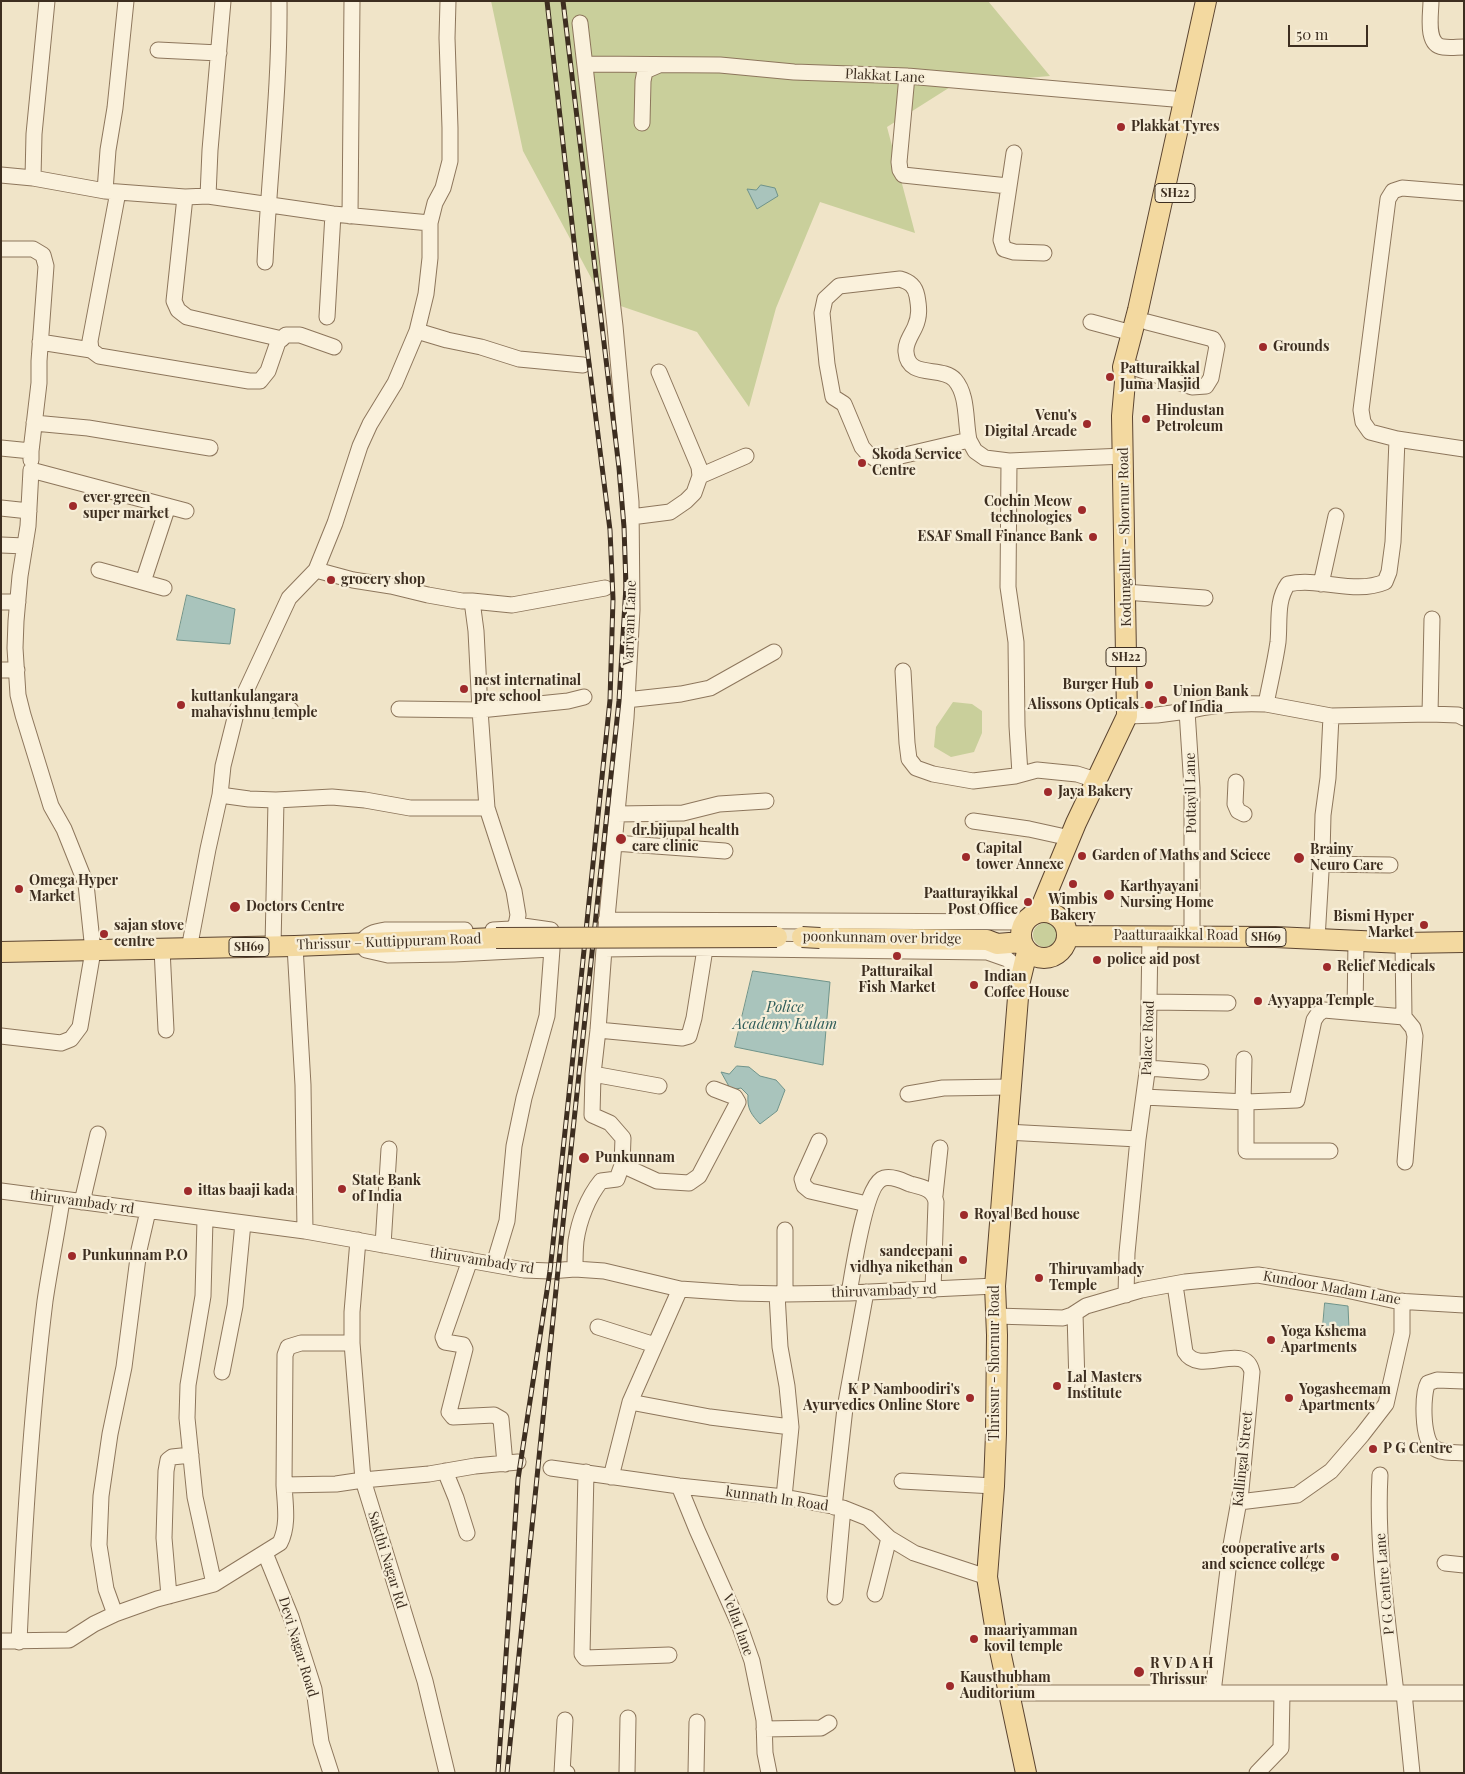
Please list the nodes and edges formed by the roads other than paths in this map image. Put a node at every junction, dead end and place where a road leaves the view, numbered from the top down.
1 (47, 1) edge
2 (126, 1) edge
3 (223, 1) edge
4 (279, 1) edge
5 (352, 1) edge
6 (448, 1) edge
7 (1206, 1) edge
8 (1218, 1) edge
9 (1431, 1) edge
10 (580, 23) dead end
11 (1464, 47) edge
12 (158, 50) dead end
13 (219, 53) junction
14 (585, 64) junction
15 (659, 65) junction
16 (907, 76) junction
17 (1185, 100) junction
18 (642, 123) dead end
19 (1014, 153) dead end
20 (1, 175) edge
21 (33, 178) junction
22 (1008, 186) junction
23 (112, 192) junction
24 (1464, 193) edge
25 (208, 196) junction
26 (185, 197) junction
27 (267, 206) junction
28 (332, 214) junction
29 (350, 216) junction
30 (430, 224) junction
31 (1, 249) edge
32 (1044, 253) dead end
33 (264, 262) dead end
34 (327, 317) dead end
35 (1091, 322) dead end
36 (1139, 328) junction
37 (417, 331) junction
38 (282, 339) junction
39 (40, 342) junction
40 (334, 347) dead end
41 (91, 350) junction
42 (583, 364) dead end
43 (658, 372) dead end
44 (1130, 375) junction
45 (34, 423) junction
46 (1397, 439) junction
47 (969, 440) junction
48 (1, 448) edge
49 (210, 448) dead end
50 (1464, 449) edge
51 (31, 451) junction
52 (746, 456) dead end
53 (1124, 456) junction
54 (1009, 461) junction
55 (31, 470) junction
56 (700, 476) junction
57 (168, 506) junction
58 (1, 508) edge
59 (29, 511) junction
60 (186, 511) dead end
61 (1336, 516) dead end
62 (631, 517) junction
63 (1, 545) edge
64 (25, 546) junction
65 (99, 570) dead end
66 (316, 570) junction
67 (143, 582) junction
68 (1321, 584) junction
69 (164, 588) dead end
70 (605, 588) dead end
71 (1125, 592) junction
72 (1205, 598) dead end
73 (472, 601) junction
74 (1, 602) edge
75 (18, 602) junction
76 (1432, 619) dead end
77 (774, 652) dead end
78 (1, 670) edge
79 (17, 670) junction
80 (903, 671) dead end
81 (584, 698) dead end
82 (626, 700) junction
83 (1266, 704) junction
84 (399, 709) dead end
85 (236, 710) junction
86 (291, 710) dead end
87 (480, 710) junction
88 (1188, 711) junction
89 (1430, 714) junction
90 (1127, 716) junction
91 (1331, 716) junction
92 (1464, 718) edge
93 (1020, 774) junction
94 (1096, 780) junction
95 (1236, 782) dead end
96 (220, 794) junction
97 (276, 800) junction
98 (766, 801) dead end
99 (488, 808) junction
100 (617, 814) junction
101 (1244, 814) dead end
102 (972, 821) dead end
103 (1070, 838) junction
104 (614, 843) junction
105 (725, 851) dead end
106 (1322, 864) junction
107 (1390, 865) dead end
108 (606, 920) junction
109 (811, 921) junction
110 (516, 925) junction
111 (1027, 932) junction
112 (1068, 936) junction
113 (1150, 936) junction
114 (1192, 936) junction
115 (778, 937) joint
116 (1317, 939) junction
117 (1356, 941) junction
118 (361, 942) junction
119 (1464, 942) edge
120 (1403, 943) junction
121 (295, 946) junction
122 (273, 947) junction
123 (189, 948) junction
124 (162, 949) junction
125 (552, 949) junction
126 (604, 949) junction
127 (704, 949) junction
128 (811, 950) junction
129 (93, 951) junction
130 (1, 952) edge
131 (1023, 972) junction
132 (1149, 1002) junction
133 (1228, 1003) dead end
134 (1355, 1012) junction
135 (1404, 1017) junction
136 (166, 1030) dead end
137 (598, 1030) junction
138 (1, 1036) edge
139 (1244, 1059) dead end
140 (1148, 1068) junction
141 (1201, 1072) dead end
142 (593, 1074) junction
143 (658, 1086) dead end
144 (1010, 1087) junction
145 (714, 1089) dead end
146 (908, 1094) dead end
147 (1144, 1097) junction
148 (1244, 1102) junction
149 (1006, 1132) junction
150 (98, 1134) dead end
151 (1138, 1139) junction
152 (818, 1141) dead end
153 (940, 1148) dead end
154 (389, 1149) dead end
155 (1330, 1151) dead end
156 (1405, 1162) dead end
157 (622, 1166) junction
158 (1, 1191) edge
159 (935, 1195) junction
160 (62, 1200) junction
161 (82, 1202) junction
162 (867, 1204) junction
163 (148, 1211) junction
164 (205, 1218) junction
165 (242, 1223) junction
166 (785, 1230) dead end
167 (305, 1231) junction
168 (358, 1240) junction
169 (383, 1244) junction
170 (470, 1260) junction
171 (494, 1264) junction
172 (575, 1269) junction
173 (1175, 1285) junction
174 (994, 1286) junction
175 (680, 1289) junction
176 (933, 1290) junction
177 (866, 1292) junction
178 (849, 1293) junction
179 (781, 1294) junction
180 (1126, 1295) junction
181 (1402, 1301) junction
182 (1464, 1305) edge
183 (1075, 1313) junction
184 (996, 1316) junction
185 (598, 1327) dead end
186 (352, 1343) junction
187 (655, 1345) junction
188 (222, 1372) dead end
189 (1464, 1381) edge
190 (1077, 1385) dead end
191 (630, 1402) junction
192 (790, 1427) junction
193 (1464, 1453) edge
194 (190, 1455) junction
195 (551, 1468) dead end
196 (445, 1471) junction
197 (586, 1472) junction
198 (611, 1476) junction
199 (1380, 1476) dead end
200 (363, 1480) junction
201 (902, 1481) dead end
202 (284, 1485) junction
203 (679, 1486) junction
204 (994, 1486) junction
205 (784, 1497) junction
206 (1239, 1502) junction
207 (839, 1507) junction
208 (467, 1533) dead end
209 (889, 1538) junction
210 (264, 1554) junction
211 (1300, 1554) dead end
212 (1230, 1555) junction
213 (1445, 1563) dead end
214 (1464, 1565) edge
215 (987, 1578) junction
216 (214, 1584) junction
217 (875, 1594) dead end
218 (169, 1596) junction
219 (835, 1596) dead end
220 (115, 1614) junction
221 (1, 1641) edge
222 (19, 1642) junction
223 (669, 1656) dead end
224 (1213, 1692) junction
225 (1010, 1693) junction
226 (1282, 1693) junction
227 (1400, 1693) junction
228 (1464, 1693) edge
229 (628, 1718) dead end
230 (565, 1720) dead end
231 (697, 1722) dead end
232 (829, 1723) dead end
233 (764, 1729) junction
234 (331, 1773) edge
235 (447, 1773) edge
236 (562, 1773) edge
237 (567, 1773) edge
238 (627, 1773) edge
239 (696, 1773) edge
240 (769, 1773) edge
241 (1026, 1773) edge
242 (1256, 1773) edge
243 (1412, 1773) edge

1 - 21 street
2 - 23 street
3 - 13 street
4 - 27 street
5 - 29 street
6 - 30 street
7 - 17 main road, SH22
8 - 36 main road, SH22
9 - 11 street
10 - 14 street, Variyam Lane
12 - 13 street
13 - 25 street
14 - 15 street, Plakkat Lane
14 - 62 street, Variyam Lane
15 - 16 street, Plakkat Lane
15 - 18 street
16 - 17 street, Plakkat Lane
16 - 22 street
17 - 36 main road, SH22
19 - 22 street
20 - 21 street
21 - 23 street
22 - 32 street
23 - 26 street
23 - 41 street
24 - 46 street
25 - 26 street
25 - 27 street
26 - 38 street
27 - 28 street
27 - 33 street
28 - 29 street
28 - 34 street
29 - 30 street
30 - 37 street
31 - 39 street
35 - 36 street
36 - 44 main road, SH22
36 - 44 street
37 - 42 street
37 - 66 street
38 - 40 street
38 - 41 street
39 - 41 street
39 - 45 street
43 - 56 street
44 - 53 main road, Kodungallur - Shornur Road / SH22
45 - 49 street
45 - 51 street
46 - 50 street
46 - 68 street
47 - 47 street
47 - 54 street
48 - 51 street
51 - 55 street
52 - 56 street
53 - 54 street
53 - 71 main road, Kodungallur - Shornur Road / SH22
54 - 93 street
55 - 57 street
55 - 59 street
56 - 62 street
57 - 60 street
57 - 67 street
58 - 59 street
59 - 64 street
61 - 68 street
62 - 82 street, Variyam Lane
63 - 64 street
64 - 75 street
65 - 67 street
66 - 73 street
66 - 85 street
67 - 69 street
68 - 83 street
70 - 73 street
71 - 72 street
71 - 90 main road, Kodungallur - Shornur Road / SH22
73 - 87 street
74 - 75 street
75 - 79 street
76 - 89 street
77 - 82 street
78 - 79 street
79 - 129 street
80 - 93 street
81 - 87 street
82 - 100 street, Variyam Lane
83 - 88 street
83 - 91 street
84 - 87 street
85 - 86 street
85 - 96 street
87 - 99 street
88 - 90 street
88 - 114 street, Pottayil Lane
89 - 91 street
89 - 92 street
90 - 94 main road, Kodungallur - Shornur Road / SH22
91 - 106 street
93 - 94 street
94 - 103 main road, Kodungallur - Shornur Road / SH22
95 - 101 street
96 - 97 street
96 - 123 street
97 - 99 street
97 - 122 street
98 - 100 street
99 - 110 street
100 - 104 street, Variyam Lane
102 - 103 street
103 - 111 main road, Kodungallur - Shornur Road / SH22
104 - 105 street
104 - 108 street, Variyam Lane
106 - 107 street
106 - 116 street
108 - 109 street
108 - 126 street, Variyam Lane
109 - 111 street
109 - 128 street
110 - 118 street
110 - 125 street
111 - 112 main road, SH69
111 - 112 main road, SH69
111 - 115 main road, poonkunnam over bridge / SH69, bridge
111 - 131 main road, Thrissur - Shornur Road
112 - 113 main road, Paatturaaikkal Road / SH69
113 - 114 main road, Paatturaaikkal Road / SH69
113 - 132 street, Palace Road
114 - 116 main road, Paatturaaikkal Road / SH69
115 - 118 main road, Thrissur – Kuttippuram Road / SH69, bridge
116 - 117 main road, Paatturaaikkal Road / SH69
117 - 120 main road, Paatturaaikkal Road / SH69
117 - 134 street
118 - 121 main road, Thrissur – Kuttippuram Road / SH69
118 - 125 street
119 - 120 main road, Paatturaaikkal Road / SH69
120 - 135 street
121 - 122 main road, Thrissur – Kuttippuram Road / SH69
121 - 167 street
122 - 123 main road, Thrissur – Kuttippuram Road / SH69
123 - 124 main road, Thrissur – Kuttippuram Road / SH69
124 - 129 main road, Thrissur – Kuttippuram Road / SH69
124 - 136 street
125 - 171 street
126 - 127 street
126 - 137 street, Variyam Lane
127 - 128 street
127 - 137 street
128 - 131 street
129 - 130 main road, Thrissur – Kuttippuram Road / SH69
129 - 138 street
131 - 144 main road, Thrissur - Shornur Road
132 - 133 street
132 - 140 street, Palace Road
134 - 135 street
134 - 148 street
135 - 156 street
137 - 142 street, Variyam Lane
139 - 148 street
140 - 141 street
140 - 147 street, Palace Road
142 - 143 street
142 - 157 street, Variyam Lane
144 - 146 street
144 - 149 main road, Thrissur - Shornur Road
145 - 157 street
147 - 148 street
147 - 151 street, Palace Road
148 - 155 street
149 - 151 street
149 - 174 main road, Thrissur - Shornur Road
150 - 161 street
151 - 180 street, Palace Road
152 - 162 street
153 - 159 street
154 - 169 street
157 - 172 street
158 - 160 street, thiruvambady rd
159 - 162 street
159 - 176 street
160 - 161 street, thiruvambady rd
160 - 222 street
161 - 163 street, thiruvambady rd
162 - 178 street
163 - 164 street, thiruvambady rd
163 - 220 street
164 - 165 street, thiruvambady rd
164 - 194 street
165 - 167 street, thiruvambady rd
165 - 188 street
166 - 179 street
167 - 168 street, thiruvambady rd
168 - 169 street, thiruvambady rd
168 - 186 street, Sakthi Nagar Rd
169 - 170 street, thiruvambady rd
170 - 171 street, thiruvambady rd
170 - 196 street
171 - 172 street, thiruvambady rd
172 - 175 street, thiruvambady rd
173 - 180 street, Kundoor Madam Lane
173 - 181 street, Kundoor Madam Lane
173 - 206 street, Kallingal Street
174 - 176 street, thiruvambady rd
174 - 184 main road, Thrissur - Shornur Road
175 - 179 street, thiruvambady rd
175 - 187 street
176 - 177 street, thiruvambady rd
177 - 178 street, thiruvambady rd
177 - 207 street
178 - 179 street, thiruvambady rd
179 - 192 street
180 - 183 street, Kundoor Madam Lane
181 - 182 street, Kundoor Madam Lane
181 - 206 street
183 - 184 street, Kundoor Madam Lane
183 - 190 street
184 - 204 main road, Thrissur - Shornur Road
185 - 187 street
186 - 200 street, Sakthi Nagar Rd
186 - 202 street
187 - 191 street
189 - 193 street
191 - 192 street
191 - 198 street
192 - 205 street
194 - 216 street
194 - 218 street
195 - 197 street, kunnath ln Road
196 - 200 street
196 - 208 street
197 - 198 street, kunnath ln Road
197 - 223 street
198 - 203 street, kunnath ln Road
199 - 227 street, P G Centre Lane
200 - 202 street
200 - 235 street, Sakthi Nagar Rd
201 - 204 street
202 - 210 street
203 - 205 street, kunnath ln Road
203 - 233 street, Vellat lane
204 - 215 main road, Thrissur - Shornur Road
205 - 207 street, kunnath ln Road
206 - 212 street, Kallingal Street
207 - 209 street, kunnath ln Road
207 - 219 street
209 - 215 street, kunnath ln Road
209 - 217 street
210 - 216 street
210 - 234 street, Devi Nagar Road
211 - 212 street
212 - 224 street, Kallingal Street
213 - 214 street
215 - 225 main road, Thrissur - Shornur Road
216 - 218 street
218 - 220 street
220 - 222 street
221 - 222 street
224 - 225 street
224 - 226 street
225 - 241 main road, Thrissur - Shornur Road
226 - 227 street
226 - 242 street
227 - 228 street
227 - 243 street, P G Centre Lane
229 - 238 street
230 - 236 street
231 - 239 street
232 - 233 street
233 - 240 street, Vellat lane
236 - 237 street

